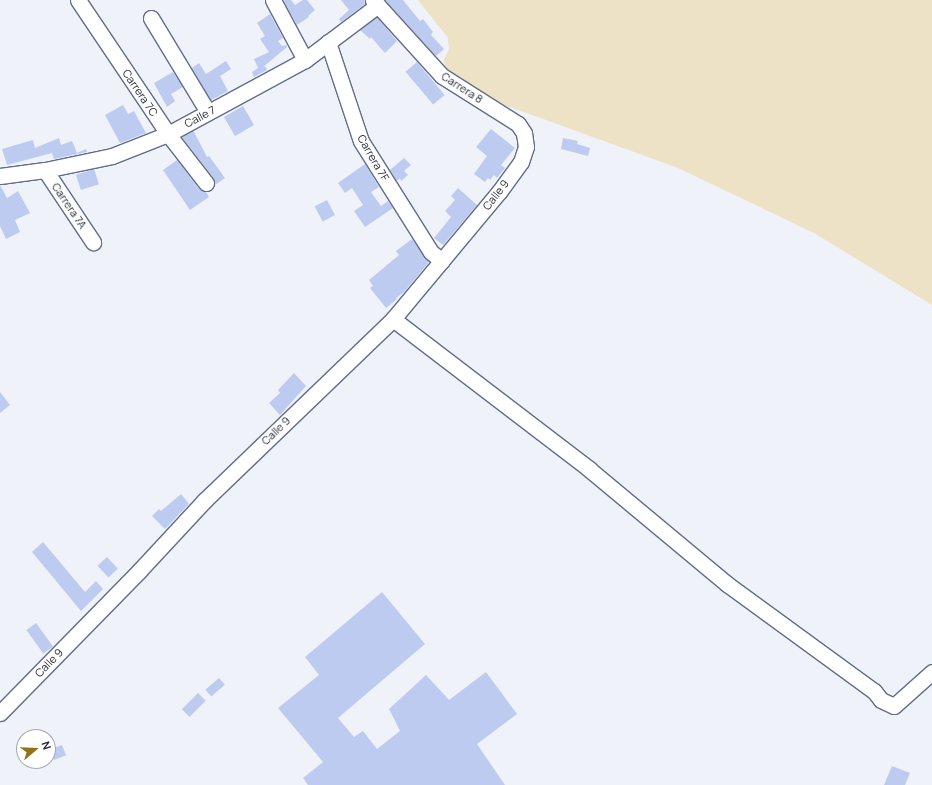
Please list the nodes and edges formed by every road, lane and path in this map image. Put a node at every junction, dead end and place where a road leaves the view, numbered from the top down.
1 (78, 0) edge
2 (273, 0) edge
3 (376, 3) edge
4 (151, 18) dead end
5 (328, 42) junction
6 (305, 60) junction
7 (208, 112) junction
8 (524, 133) joint
9 (168, 134) junction
10 (45, 170) junction
11 (0, 176) edge
12 (206, 183) dead end
13 (93, 242) dead end
14 (442, 261) junction
15 (393, 319) junction
16 (932, 672) edge
17 (0, 713) edge

1 - 9 street, Carrera 7C
2 - 6 street
3 - 5 street, Calle 7
3 - 8 street, Carrera 8
4 - 7 street
5 - 6 street, Calle 7
5 - 14 street, Carrera 7F
6 - 7 street, Calle 7
7 - 9 street, Calle 7
8 - 14 street, Calle 9
9 - 10 street, Calle 7
9 - 12 street, Carrera 7C
10 - 11 street, Calle 7
10 - 13 street, Carrera 7A
14 - 15 street, Calle 9
15 - 16 street
15 - 17 street, Calle 9

